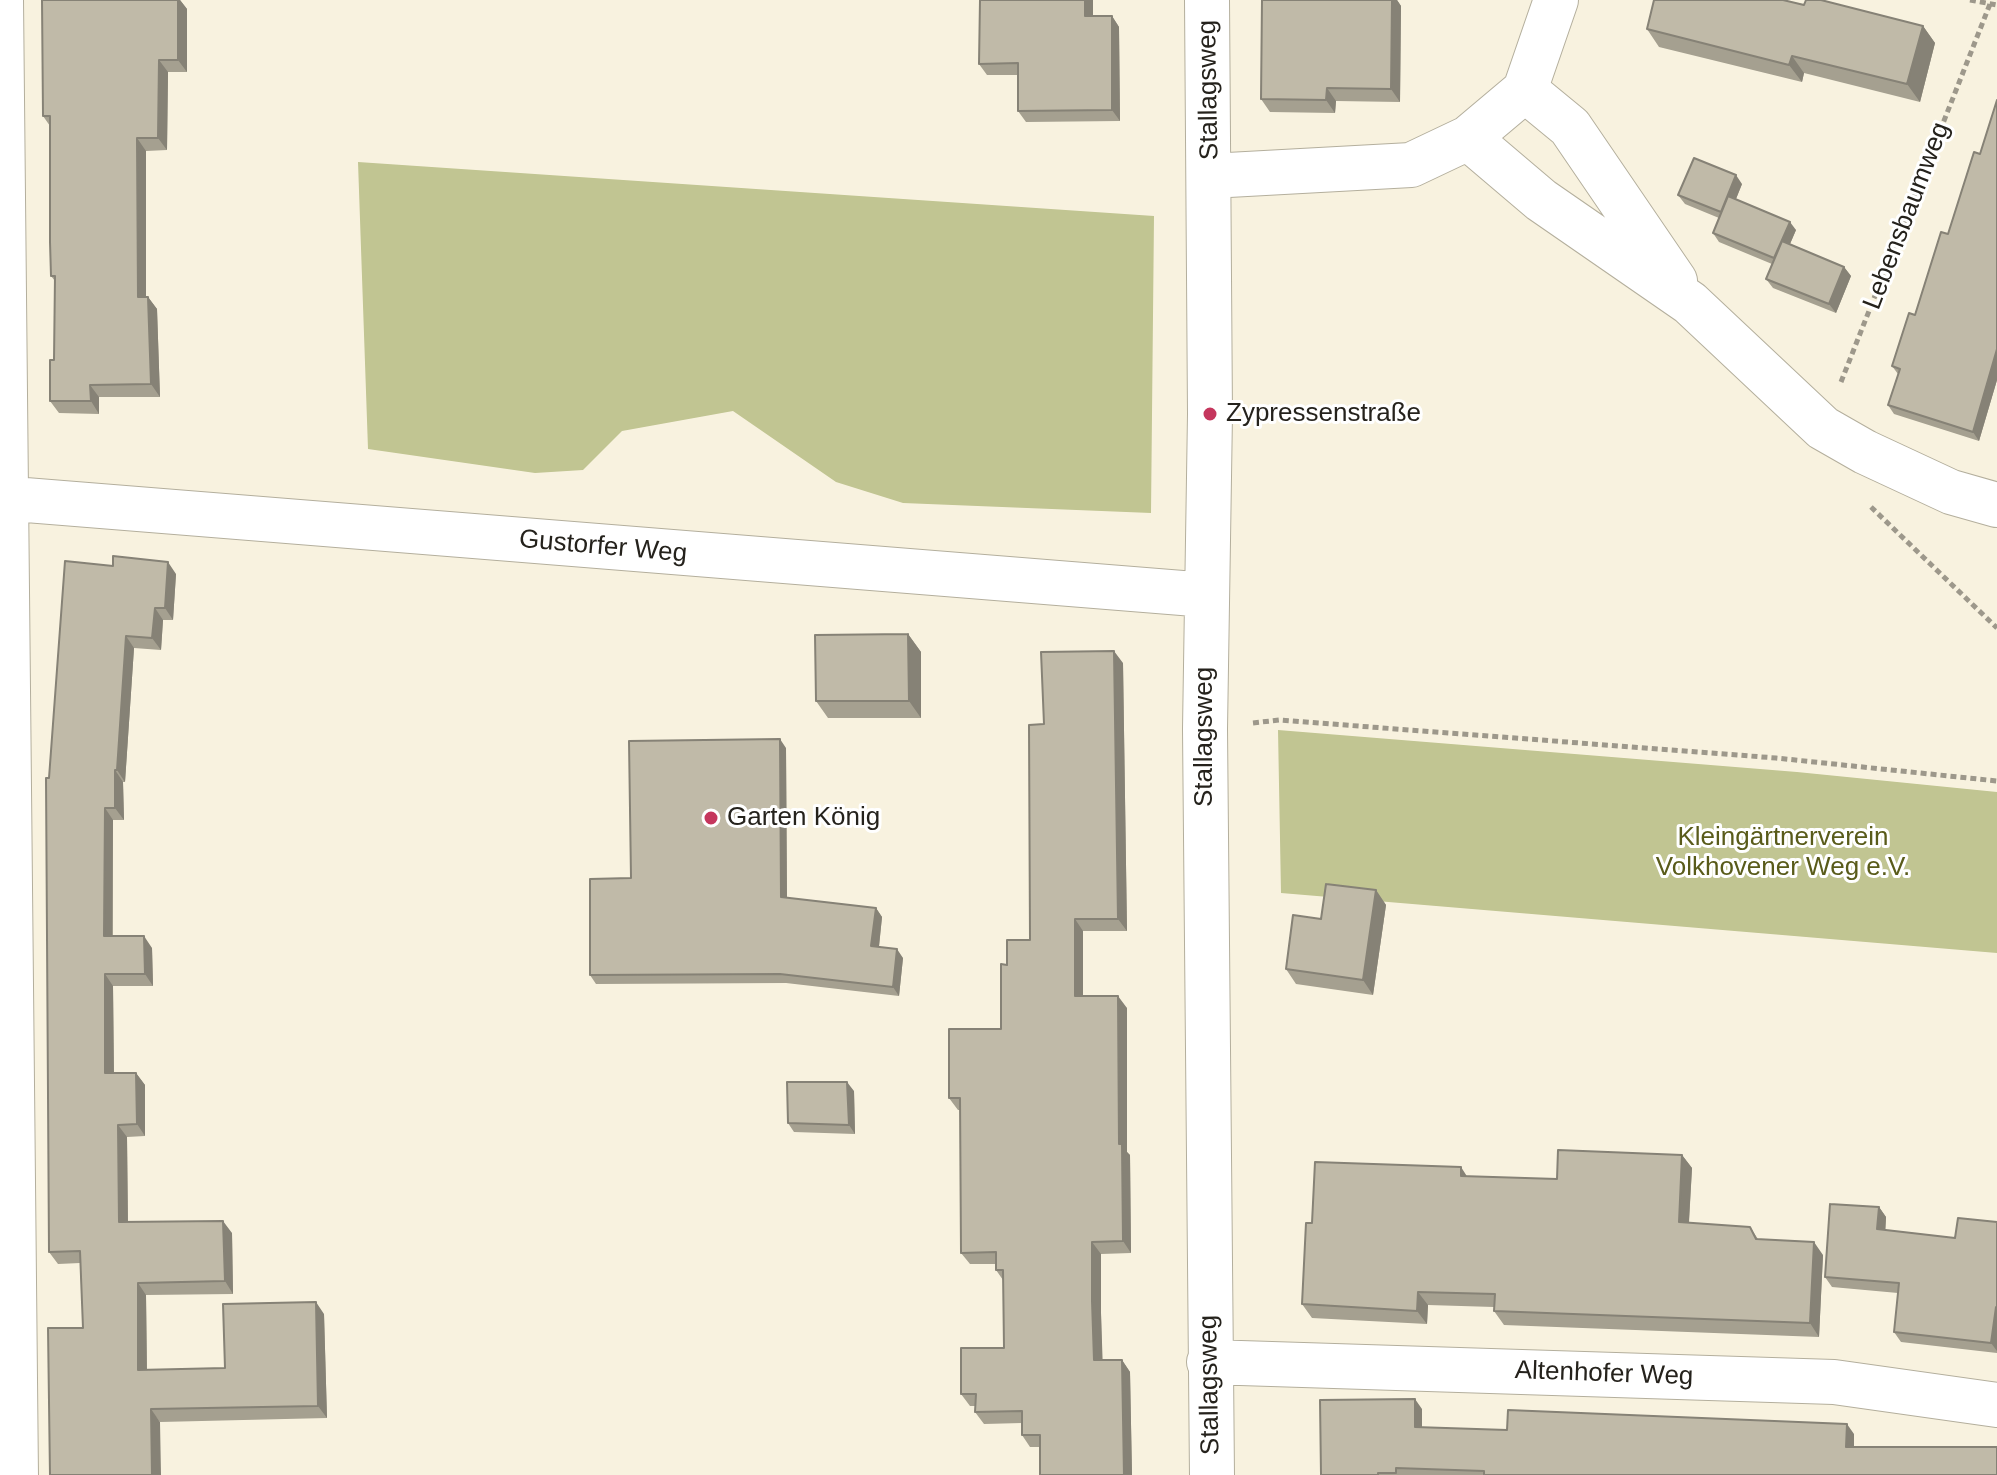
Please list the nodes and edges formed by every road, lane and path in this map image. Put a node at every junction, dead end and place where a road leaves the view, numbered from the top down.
1 (1, 0) edge
2 (1207, 0) edge
3 (1556, 0) edge
4 (1970, 0) edge
5 (1993, 4) edge
6 (1525, 90) junction
7 (1468, 138) junction
8 (1210, 176) junction
9 (1690, 303) junction
10 (1823, 428) junction
11 (1865, 452) junction
12 (2, 498) edge
13 (1997, 505) edge
14 (1207, 595) junction
15 (1997, 628) edge
16 (1205, 729) junction
17 (1997, 781) edge
18 (1209, 1362) junction
19 (1997, 1405) edge
20 (16, 1475) edge
21 (1212, 1475) edge

1 - 12 street
2 - 8 street, Stallagsweg
3 - 6 street
4 - 5 path
5 - 10 path, Lebensbaumweg
6 - 7 street
6 - 9 street
7 - 8 street
7 - 9 street
8 - 14 street, Stallagsweg
9 - 10 street
10 - 11 street
11 - 13 street
11 - 15 path
12 - 14 street, Gustorfer Weg
12 - 20 street
14 - 16 street, Stallagsweg
16 - 17 path
16 - 18 street, Stallagsweg
18 - 19 street, Altenhofer Weg
18 - 21 street, Stallagsweg

